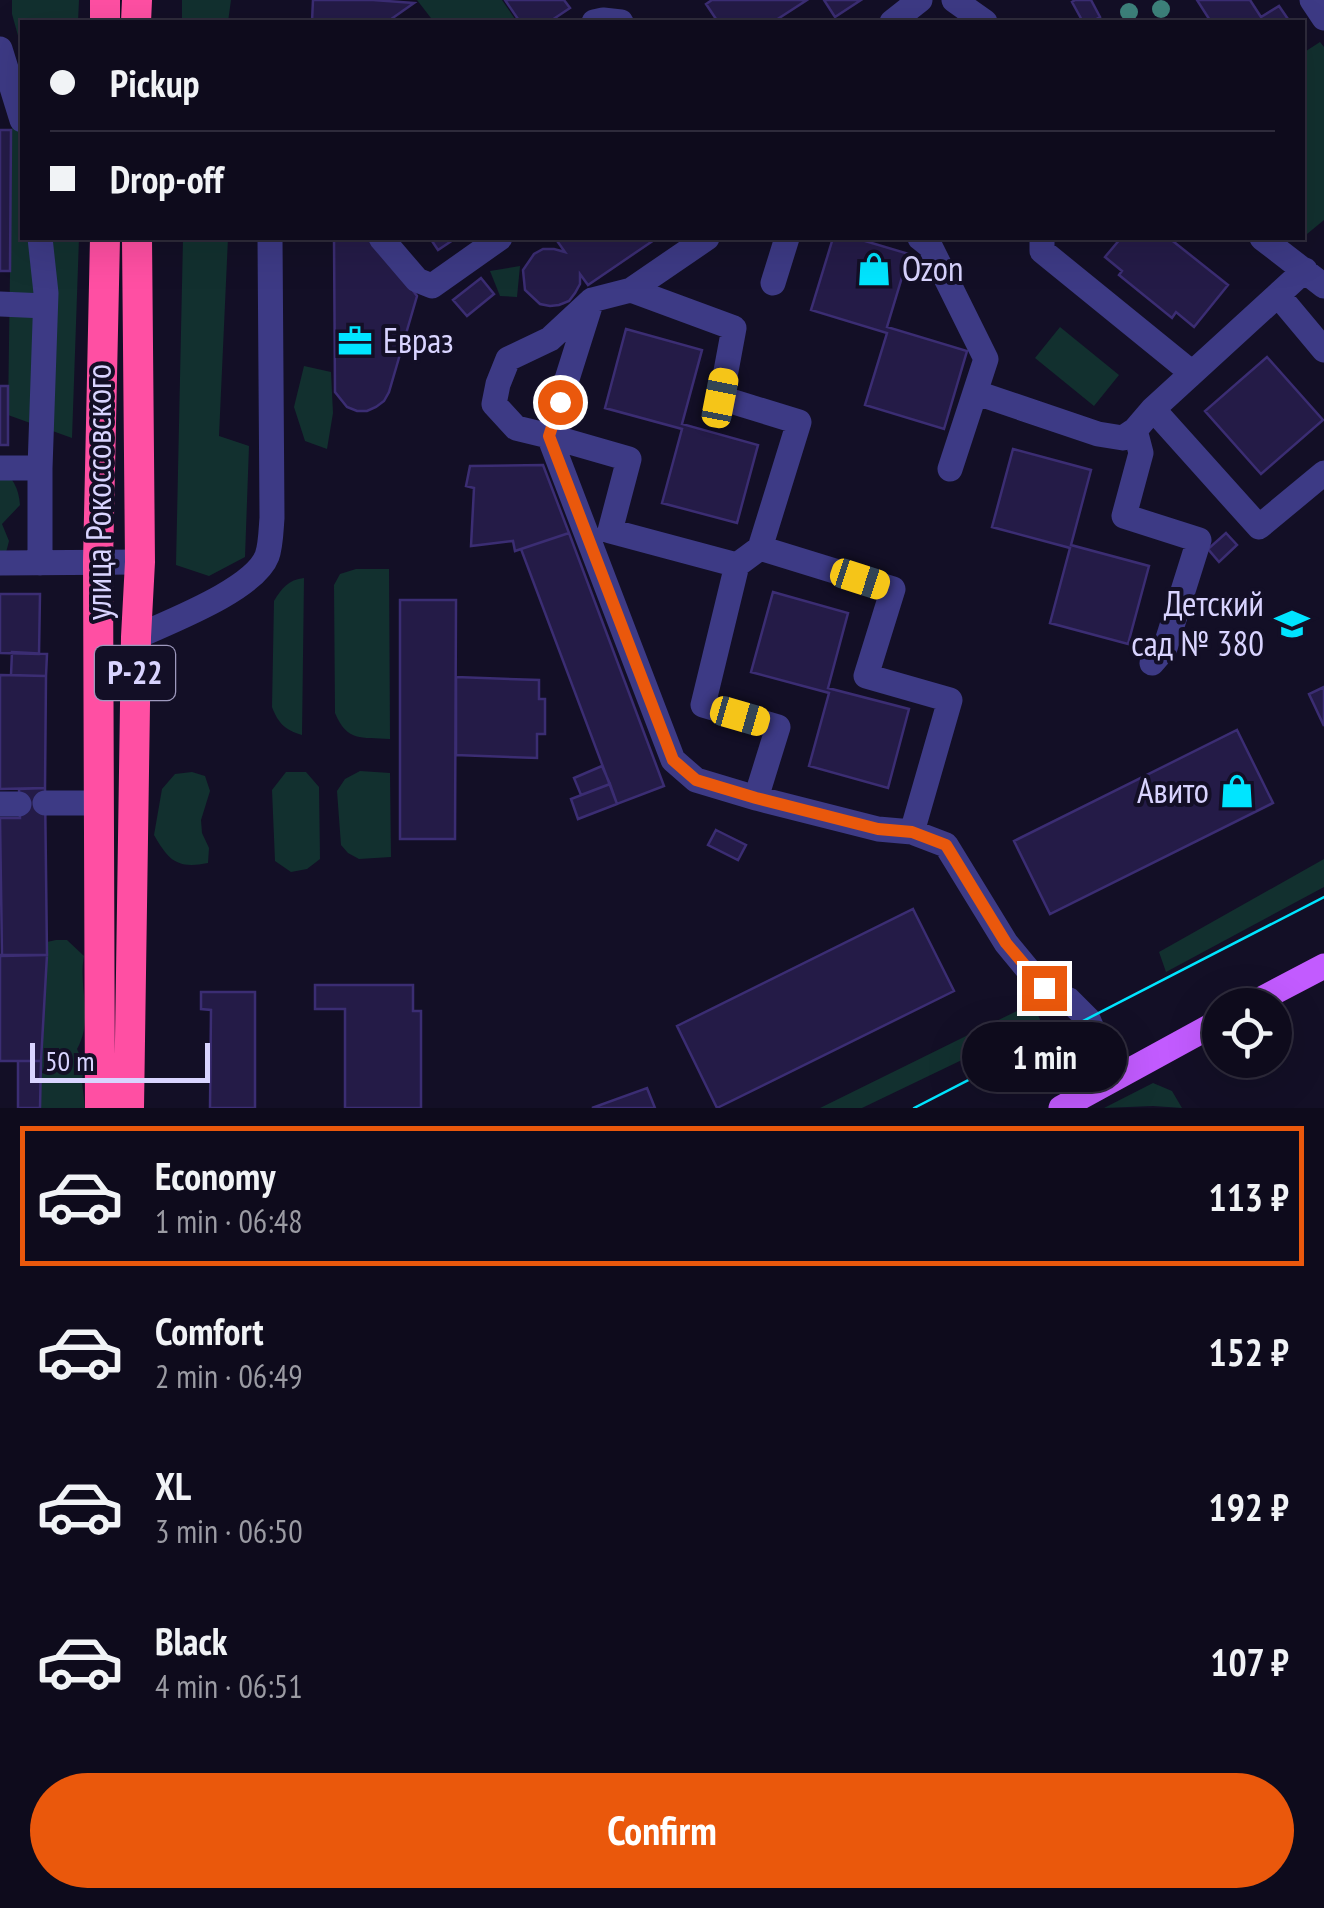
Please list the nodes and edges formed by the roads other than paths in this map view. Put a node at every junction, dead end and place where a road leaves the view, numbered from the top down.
1 (920, 0) edge
2 (954, 0) edge
3 (1312, 0) edge
4 (1324, 18) edge
5 (895, 20) edge
6 (982, 20) edge
7 (0, 49) edge
8 (20, 114) edge
9 (40, 240) edge
10 (104, 240) edge
11 (136, 240) edge
12 (270, 240) edge
13 (383, 240) edge
14 (497, 240) edge
15 (704, 240) edge
16 (786, 240) edge
17 (922, 240) edge
18 (1042, 240) edge
19 (1265, 240) edge
20 (1314, 278) edge
21 (773, 283) dead end
22 (630, 290) junction
23 (1278, 295) junction
24 (592, 300) junction
25 (0, 304) edge
26 (45, 306) junction
27 (1324, 350) edge
28 (1192, 374) junction
29 (977, 393) junction
30 (1153, 409) junction
31 (1135, 430) junction
32 (549, 436) junction
33 (0, 468) edge
34 (40, 468) junction
35 (950, 469) dead end
36 (1324, 473) edge
37 (583, 524) junction
38 (610, 531) junction
39 (760, 548) junction
40 (98, 562) junction
41 (140, 562) junction
42 (0, 563) edge
43 (40, 563) junction
44 (738, 566) junction
45 (136, 637) junction
46 (1152, 662) dead end
47 (756, 798) junction
48 (46, 803) dead end
49 (99, 803) junction
50 (912, 832) junction
51 (1324, 966) edge
52 (1282, 988) edge
53 (1202, 1031) edge
54 (1113, 1078) junction
55 (100, 1108) edge
56 (129, 1108) edge
57 (1061, 1108) edge

1 - 5 street
2 - 6 street
3 - 4 street
7 - 8 street
9 - 26 street
10 - 40 highway, улица Рокоссовского / Р-22
11 - 41 highway, улица Рокоссовского / Р-22
12 - 45 street
13 - 14 street
15 - 22 street
16 - 21 street
17 - 29 street
18 - 28 street
19 - 20 street
20 - 23 street
22 - 24 street
22 - 39 street
23 - 27 street
23 - 28 street
24 - 32 street
24 - 32 street
25 - 26 street
26 - 34 street
28 - 30 street
29 - 31 street
29 - 35 street
30 - 31 street
30 - 36 street
31 - 46 street
32 - 37 street
32 - 38 street
33 - 34 street
34 - 43 street
37 - 38 street
37 - 47 street
38 - 44 street
39 - 44 street
39 - 50 street
40 - 41 street
40 - 43 street
40 - 49 highway, улица Рокоссовского / Р-22
41 - 45 highway, улица Рокоссовского / Р-22
42 - 43 street
44 - 47 street
45 - 56 highway, улица Рокоссовского / Р-22
47 - 50 street
48 - 49 street
49 - 55 highway, улица Рокоссовского / Р-22
50 - 54 street
51 - 52 main road
53 - 54 main road
54 - 57 main road

